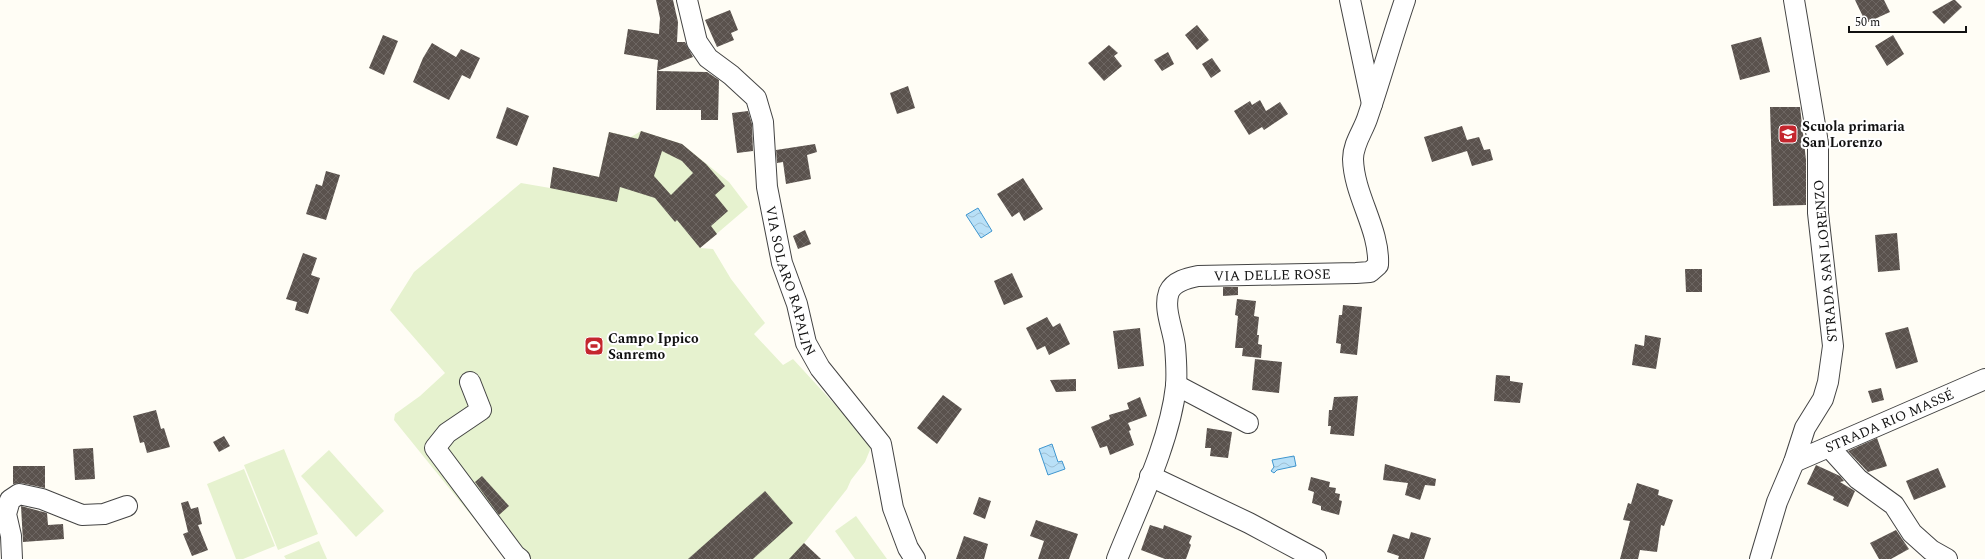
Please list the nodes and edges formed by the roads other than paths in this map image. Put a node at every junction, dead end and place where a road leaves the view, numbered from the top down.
1 (687, 0) edge
2 (1350, 0) edge
3 (1405, 0) edge
4 (1794, 0) edge
5 (1372, 105) junction
6 (1985, 379) edge
7 (470, 382) dead end
8 (1176, 385) junction
9 (1248, 423) dead end
10 (1829, 447) junction
11 (1794, 462) junction
12 (1150, 476) junction
13 (127, 506) dead end
14 (12, 559) edge
15 (520, 559) edge
16 (915, 559) edge
17 (1117, 559) edge
18 (1316, 559) edge
19 (1760, 559) edge
20 (1947, 559) edge

1 - 16 street, VIA SOLARO RAPALIN
2 - 5 street
3 - 5 street, VIA DELLE ROSE
4 - 11 street, STRADA SAN LORENZO
5 - 8 street, VIA DELLE ROSE
6 - 10 street, STRADA RIO MASSÉ
7 - 15 street
8 - 9 street
8 - 12 street, VIA DELLE ROSE
10 - 11 street, STRADA RIO MASSÉ
10 - 20 street
11 - 19 street, STRADA SAN LORENZO
12 - 17 street, VIA DELLE ROSE
12 - 18 street
13 - 14 street

